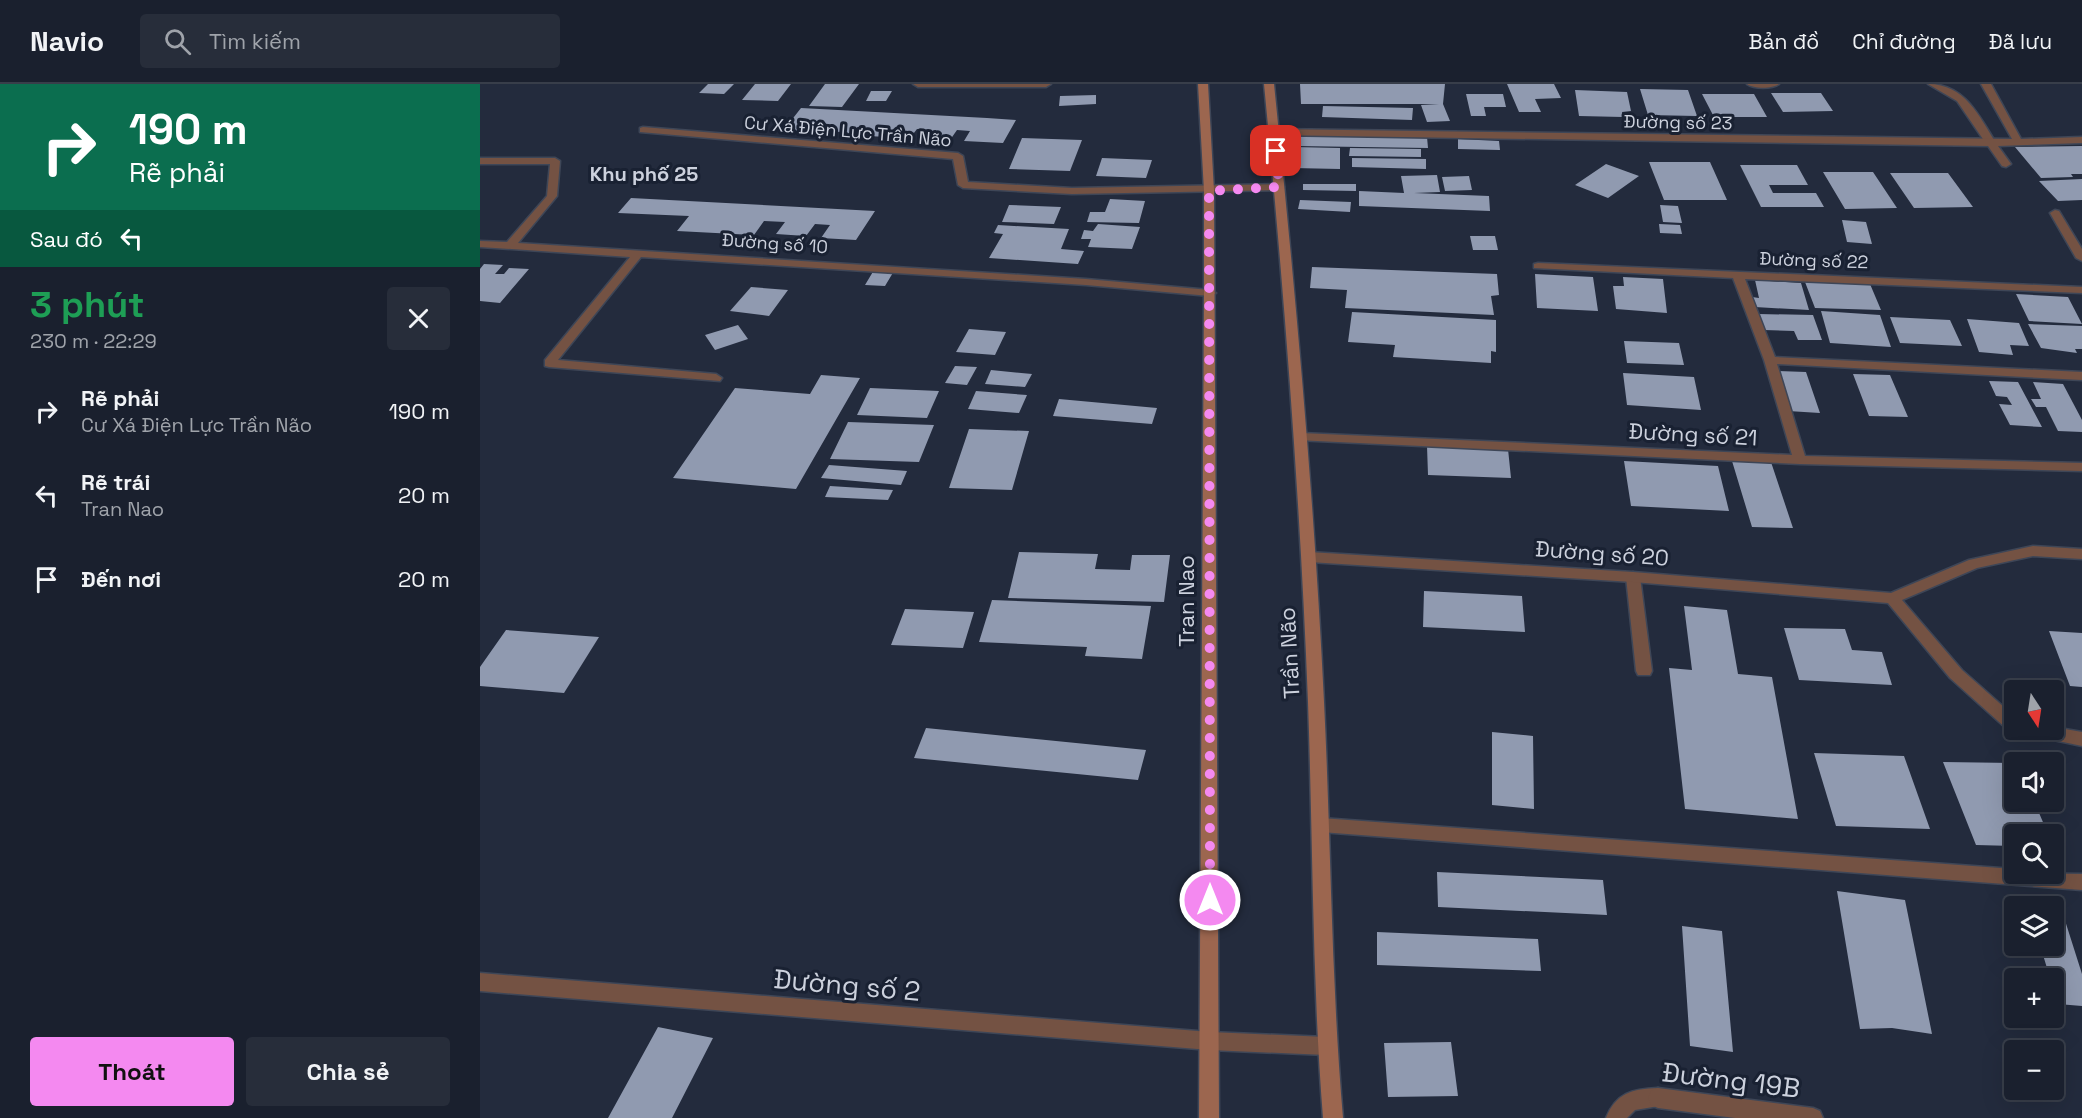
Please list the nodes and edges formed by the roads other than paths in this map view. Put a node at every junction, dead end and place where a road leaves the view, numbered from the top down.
1 (918, 84) edge
2 (994, 84) edge
3 (1046, 84) edge
4 (1203, 84) edge
5 (1269, 84) edge
6 (1752, 84) edge
7 (1774, 84) edge
8 (1933, 84) edge
9 (1986, 84) edge
10 (643, 130) dead end
11 (1274, 132) junction
12 (2082, 140) edge
13 (2018, 142) junction
14 (1991, 143) junction
15 (480, 161) edge
16 (2006, 164) dead end
17 (1279, 187) junction
18 (1209, 191) junction
19 (2055, 213) dead end
20 (480, 244) edge
21 (512, 245) junction
22 (639, 253) junction
23 (2082, 258) edge
24 (1538, 266) dead end
25 (1738, 275) junction
26 (2082, 290) edge
27 (1209, 293) junction
28 (1770, 360) junction
29 (2082, 376) edge
30 (716, 378) dead end
31 (1301, 437) junction
32 (1800, 460) junction
33 (2082, 467) edge
34 (2082, 554) edge
35 (1309, 557) junction
36 (1633, 577) junction
37 (1892, 598) junction
38 (1644, 671) dead end
39 (2004, 715) edge
40 (2064, 736) edge
41 (2082, 739) edge
42 (1321, 825) junction
43 (2082, 882) edge
44 (480, 982) edge
45 (1210, 1041) junction
46 (1326, 1046) junction
47 (1209, 1118) edge
48 (1333, 1118) edge
49 (1616, 1118) edge
50 (1814, 1118) edge

1 - 2 street
2 - 3 street
4 - 18 main road, Tran Nao
5 - 11 main road
6 - 7 street
8 - 14 street
9 - 13 street
10 - 18 street, Cư Xá Điện Lực Trần Não
11 - 14 street, Đường số 23
11 - 17 main road
12 - 13 street, Đường số 23
13 - 14 street, Đường số 23
14 - 16 street
15 - 21 street
17 - 18 street, Cư Xá Điện Lực Trần Não
17 - 31 main road, Trần Não
18 - 27 main road, Tran Nao
19 - 23 street
20 - 21 street, Đường số 10
21 - 22 street, Đường số 10
22 - 27 street, Đường số 10
22 - 30 street
24 - 25 street
25 - 26 street, Đường số 22
25 - 28 street, Đường số 22
27 - 45 main road, Tran Nao
28 - 29 street
28 - 32 street, Đường số 22
31 - 32 street, Đường số 21
31 - 35 main road, Trần Não
32 - 33 street, Đường số 21
34 - 37 street, Đường số 20
35 - 36 street, Đường số 20
35 - 42 main road, Trần Não
36 - 37 street, Đường số 20
36 - 38 street
37 - 39 street
40 - 41 street
42 - 43 street
42 - 46 main road, Trần Não
44 - 45 street, Đường số 2
45 - 46 street, Đường số 2
45 - 47 main road, Tran Nao
46 - 48 main road, Trần Não
49 - 50 street, Đường 19B

